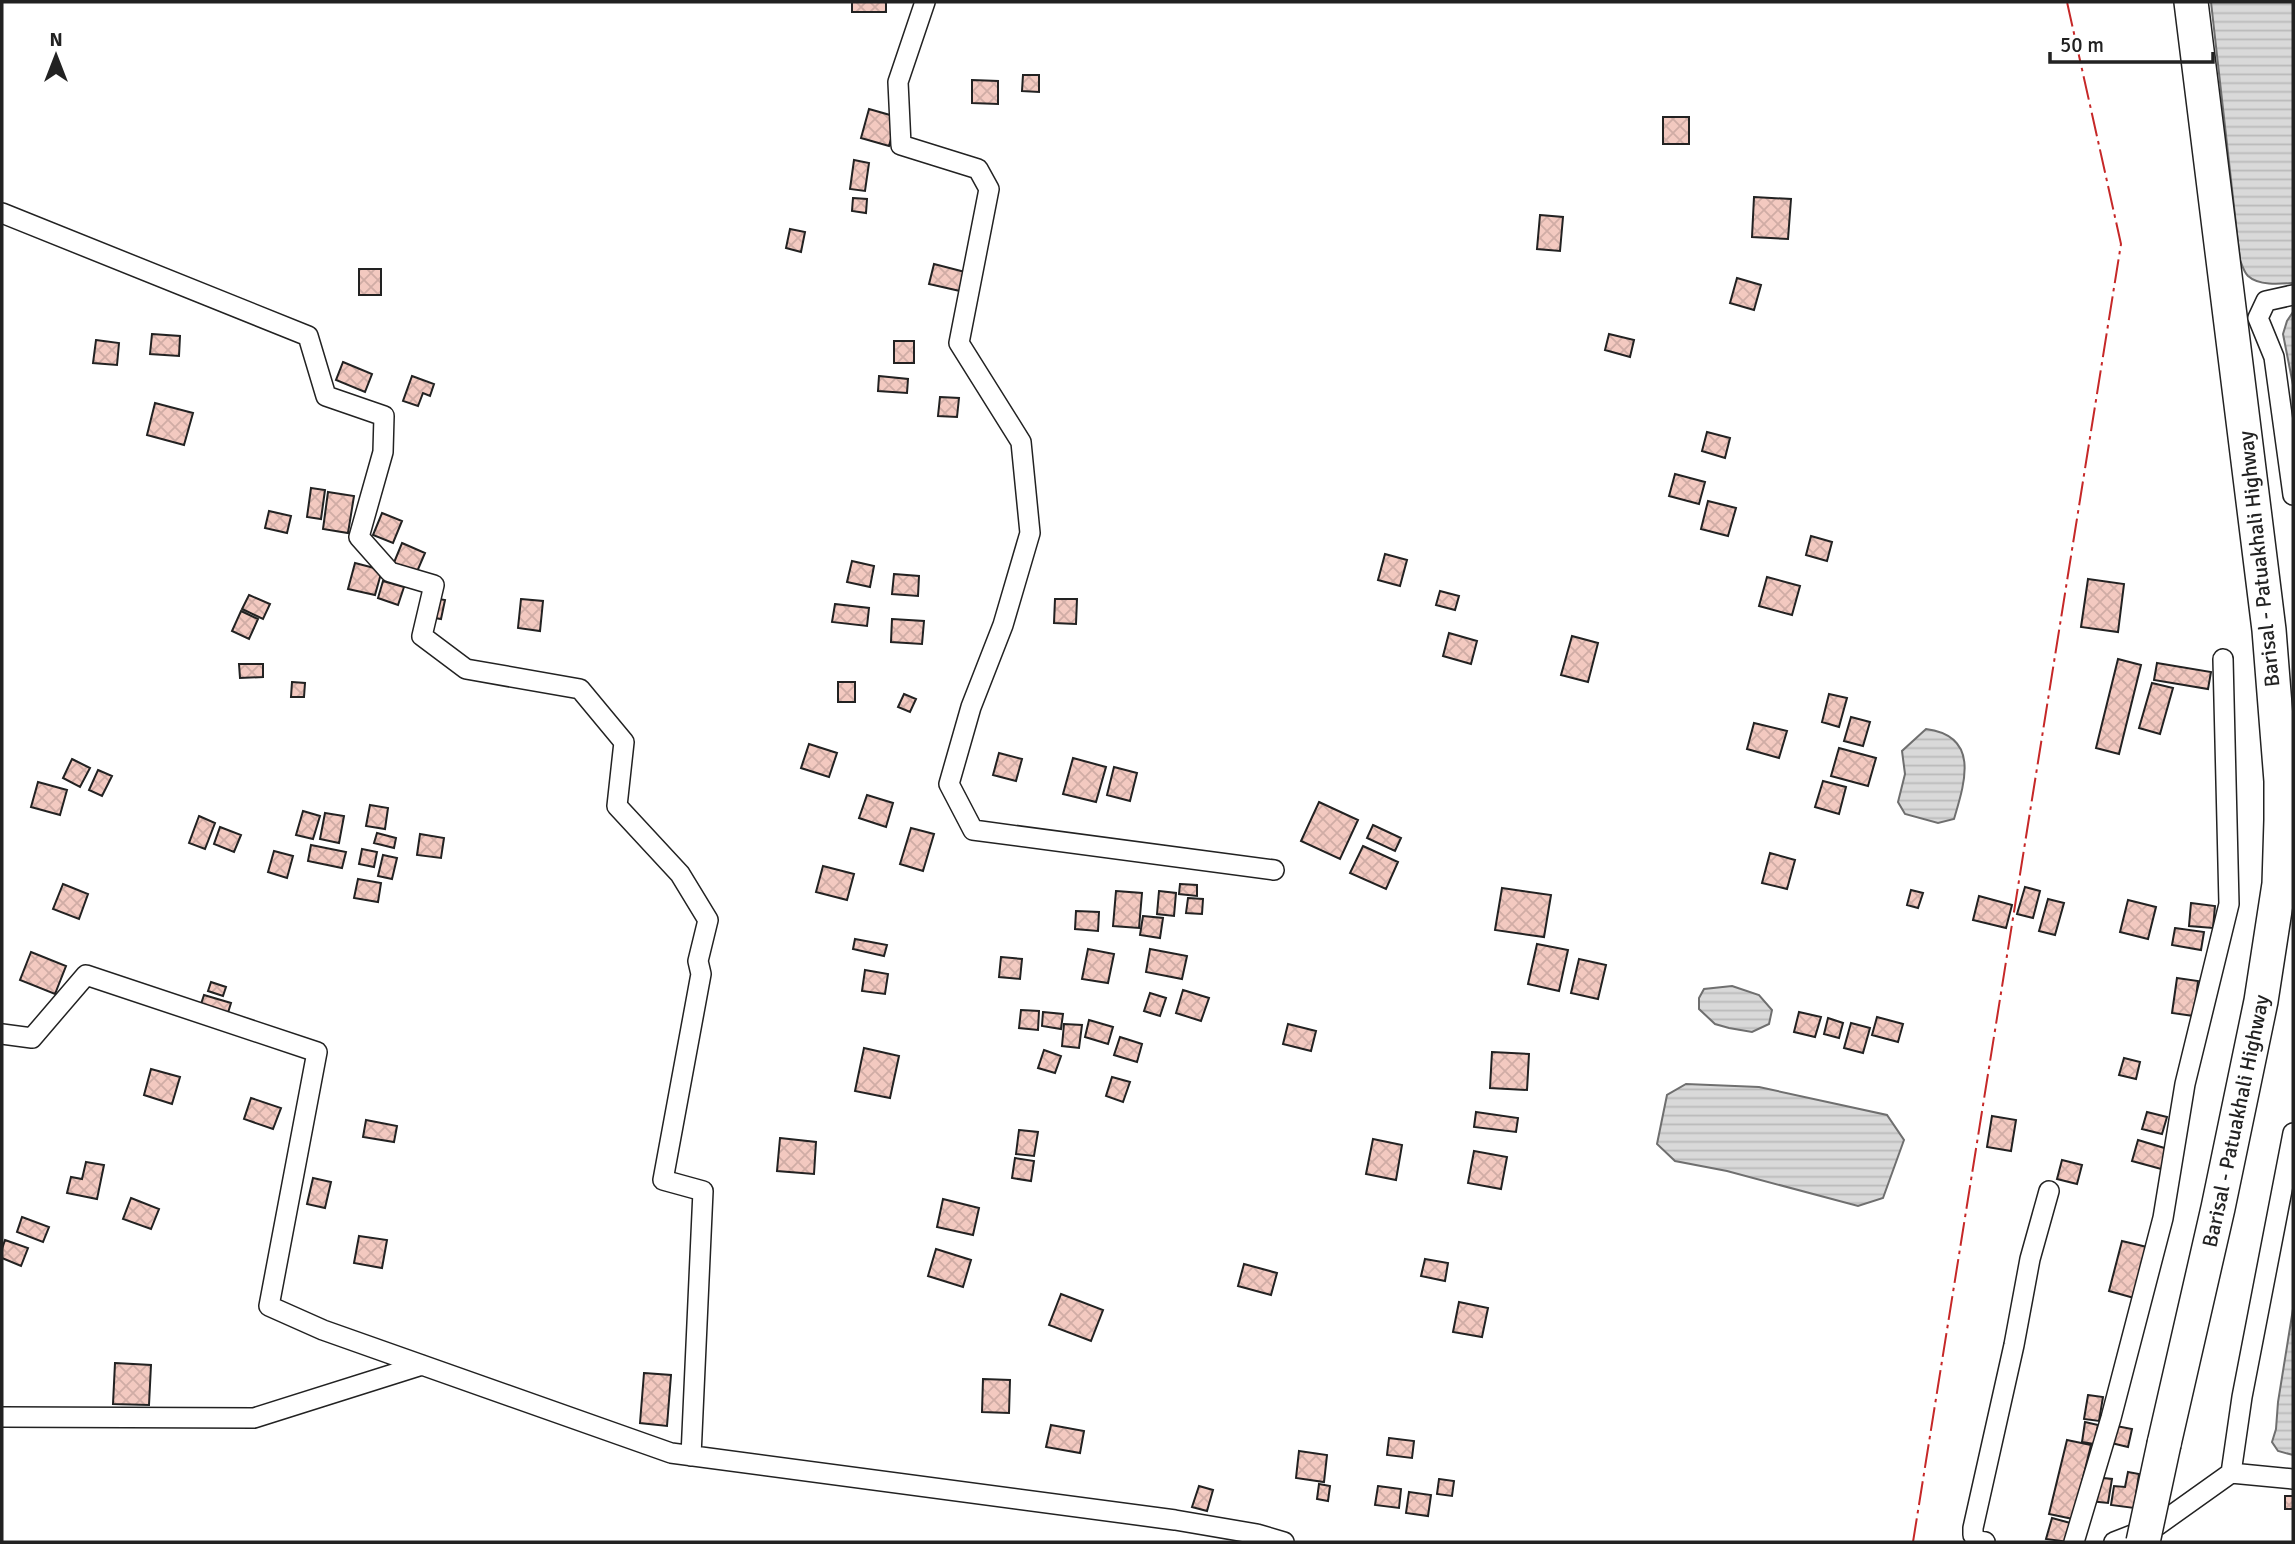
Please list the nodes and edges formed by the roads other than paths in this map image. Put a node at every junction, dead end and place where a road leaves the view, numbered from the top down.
1 (925, 2) edge
2 (2191, 2) edge
3 (2, 213) edge
4 (2293, 295) edge
5 (2293, 495) edge
6 (2223, 659) dead end
7 (1273, 870) dead end
8 (2, 1034) edge
9 (2293, 1133) edge
10 (2049, 1191) dead end
11 (422, 1365) junction
12 (2, 1417) edge
13 (691, 1456) junction
14 (2231, 1473) junction
15 (2293, 1479) edge
16 (1284, 1542) edge
17 (1985, 1542) edge
18 (2074, 1542) edge
19 (2114, 1542) edge
20 (2143, 1542) edge

1 - 7 street
2 - 20 highway, Barisal - Patuakhali Highway, bridge
3 - 13 street
4 - 5 street
6 - 18 street
8 - 11 street
9 - 14 street
10 - 17 street
11 - 12 street
11 - 13 street
13 - 16 street
14 - 15 street
14 - 19 street

